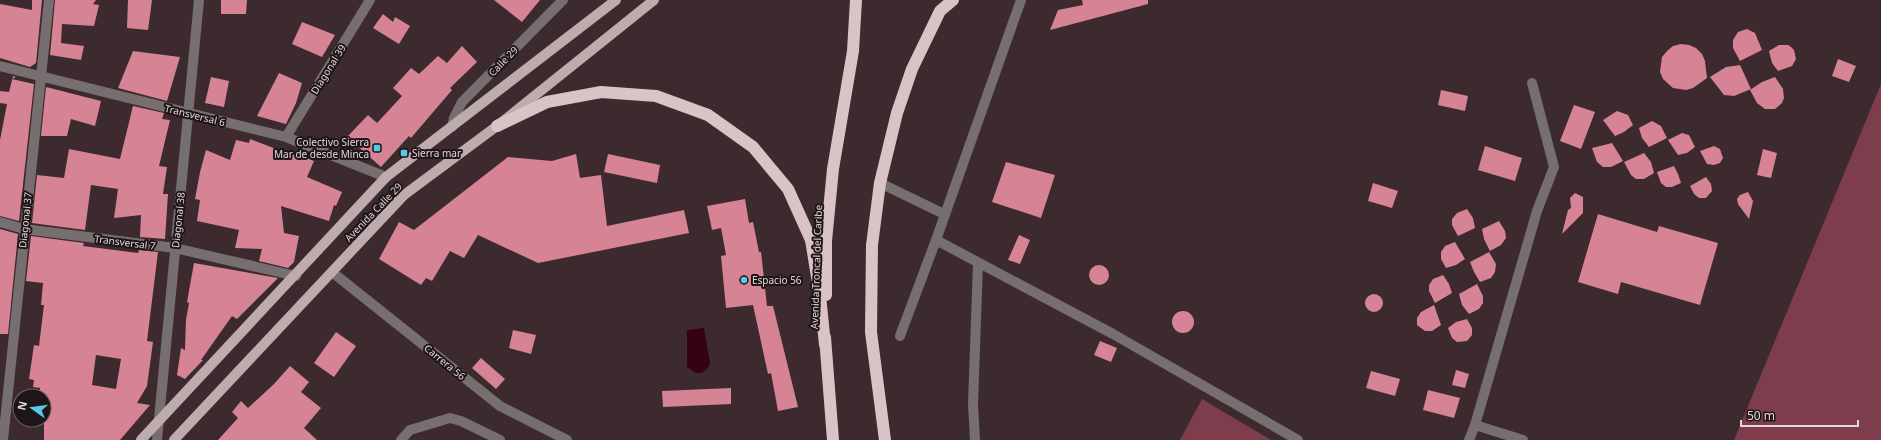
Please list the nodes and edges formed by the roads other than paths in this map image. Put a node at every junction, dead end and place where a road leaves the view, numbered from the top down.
1 (49, 0) edge
2 (199, 0) edge
3 (370, 0) edge
4 (563, 0) edge
5 (616, 0) edge
6 (654, 0) edge
7 (856, 0) edge
8 (953, 0) edge
9 (1021, 0) edge
10 (0, 66) edge
11 (40, 76) junction
12 (1532, 83) dead end
13 (188, 114) junction
14 (497, 126) junction
15 (452, 127) junction
16 (286, 137) junction
17 (386, 177) junction
18 (880, 183) junction
19 (944, 214) junction
20 (0, 222) edge
21 (24, 229) junction
22 (936, 240) junction
23 (175, 248) junction
24 (978, 263) junction
25 (332, 272) junction
26 (296, 276) junction
27 (900, 336) dead end
28 (825, 345) junction
29 (157, 423) junction
30 (1475, 425) junction
31 (3, 440) edge
32 (141, 440) edge
33 (157, 440) edge
34 (174, 440) edge
35 (401, 440) edge
36 (500, 440) edge
37 (567, 440) edge
38 (833, 440) edge
39 (885, 440) edge
40 (974, 440) edge
41 (1298, 440) edge
42 (1469, 440) edge
43 (1523, 440) edge

1 - 11 street, Diagonal 37
2 - 13 street, Diagonal 38
3 - 16 street, Diagonal 39
4 - 15 street, Calle 29
5 - 15 main road, Avenida Calle 29
6 - 14 main road, Avenida Calle 29
7 - 28 highway, Avenida Troncal del Caribe
8 - 18 highway
9 - 19 street
10 - 11 street, Transversal 6
11 - 13 street, Transversal 6
11 - 21 street, Diagonal 37
12 - 30 street
13 - 16 street, Transversal 6
13 - 23 street, Diagonal 38
14 - 25 main road, Avenida Calle 29
14 - 28 highway
15 - 17 main road, Avenida Calle 29
16 - 17 street, Transversal 6
17 - 26 main road, Avenida Calle 29
18 - 19 street
18 - 39 highway
19 - 22 street
20 - 21 street, Transversal 7
21 - 23 street, Transversal 7
21 - 31 street, Diagonal 37
22 - 24 street
22 - 27 street
23 - 26 street, Transversal 7
23 - 29 street, Diagonal 38
24 - 40 street
24 - 41 street
25 - 34 main road, Avenida Calle 29
25 - 37 street, Carrera 56
26 - 29 main road, Avenida Calle 29
28 - 38 highway, Avenida Troncal del Caribe
29 - 32 main road, Avenida Calle 29
29 - 33 street, Diagonal 38
30 - 42 street
30 - 43 street
35 - 36 street

